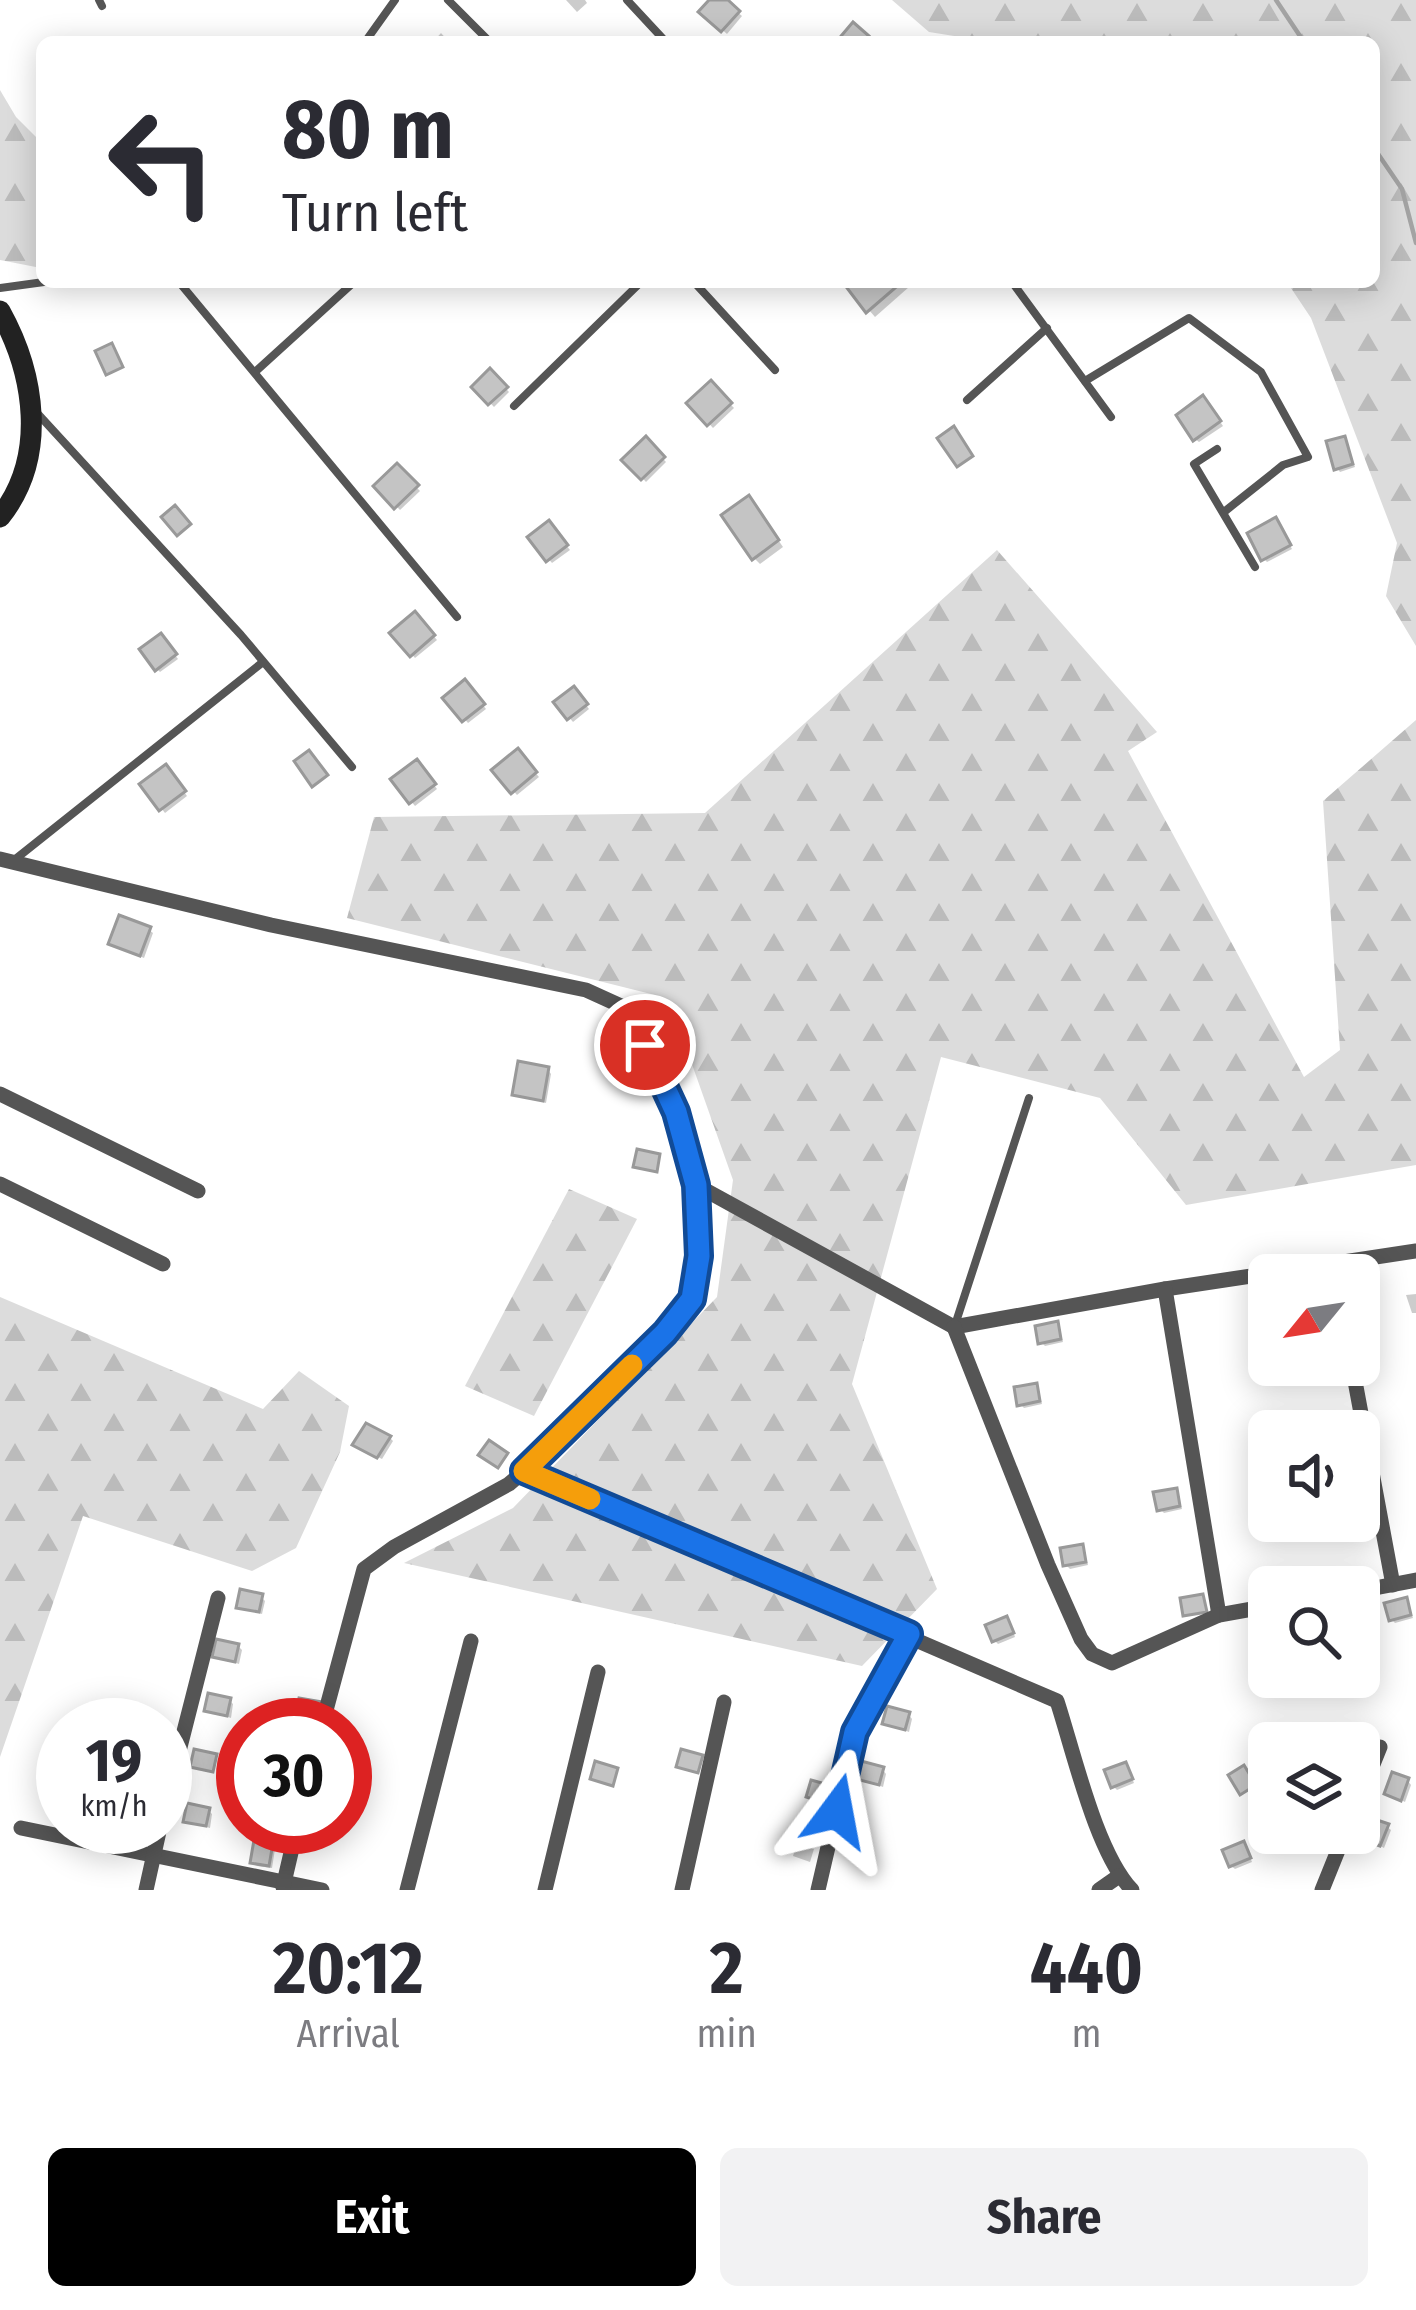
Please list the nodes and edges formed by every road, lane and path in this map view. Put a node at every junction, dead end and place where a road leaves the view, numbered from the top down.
1 (395, 0) edge
2 (448, 0) edge
3 (628, 0) edge
4 (368, 36) edge
5 (485, 36) edge
6 (661, 36) edge
7 (36, 283) edge
8 (0, 288) edge
9 (184, 288) edge
10 (347, 288) edge
11 (635, 288) edge
12 (700, 288) edge
13 (1017, 288) edge
14 (0, 311) edge
15 (1047, 328) junction
16 (776, 370) dead end
17 (255, 372) junction
18 (1085, 381) junction
19 (967, 400) dead end
20 (514, 406) dead end
21 (32, 408) junction
22 (1111, 417) dead end
23 (1217, 449) dead end
24 (1224, 512) junction
25 (0, 518) edge
26 (1255, 567) dead end
27 (457, 617) dead end
28 (263, 662) junction
29 (352, 767) dead end
30 (6, 861) edge
31 (0, 1094) edge
32 (1029, 1098) dead end
33 (0, 1184) edge
34 (696, 1185) junction
35 (199, 1191) dead end
36 (1416, 1251) edge
37 (1380, 1259) edge
38 (164, 1264) dead end
39 (1248, 1280) edge
40 (1165, 1289) junction
41 (954, 1327) junction
42 (1356, 1386) edge
43 (524, 1471) junction
44 (1416, 1580) edge
45 (1393, 1585) junction
46 (1380, 1587) edge
47 (218, 1598) dead end
48 (1248, 1610) edge
49 (1219, 1615) junction
50 (909, 1634) junction
51 (471, 1641) dead end
52 (598, 1672) dead end
53 (329, 1698) edge
54 (192, 1700) edge
55 (724, 1702) dead end
56 (21, 1828) dead end
57 (290, 1854) edge
58 (1337, 1854) edge
59 (152, 1856) junction
60 (1119, 1876) junction
61 (283, 1885) edge
62 (146, 1890) edge
63 (322, 1890) edge
64 (407, 1890) edge
65 (545, 1890) edge
66 (682, 1890) edge
67 (818, 1890) edge
68 (1099, 1890) edge
69 (1132, 1890) edge
70 (1322, 1890) edge

1 - 4 lane
2 - 5 lane
3 - 6 lane
7 - 8 lane
9 - 17 lane
10 - 17 lane
11 - 20 lane
12 - 16 lane
13 - 15 lane
14 - 21 main road
15 - 18 lane
15 - 19 lane
17 - 27 lane
18 - 22 lane
18 - 24 lane
21 - 25 main road
21 - 28 lane
23 - 24 lane
24 - 26 lane
28 - 29 lane
28 - 30 lane
30 - 34 street
31 - 35 street
32 - 41 lane
33 - 38 street
34 - 41 street
34 - 43 street
36 - 37 street
39 - 40 street
40 - 41 street
40 - 49 street
41 - 49 street
42 - 45 street
43 - 50 street
43 - 53 street
44 - 45 street
45 - 46 street
47 - 54 street
48 - 49 street
50 - 60 street
50 - 67 street
51 - 64 street
52 - 65 street
55 - 66 street
56 - 59 street
57 - 61 street
58 - 70 street
59 - 61 street
59 - 62 street
60 - 68 street
60 - 69 street
61 - 63 street

